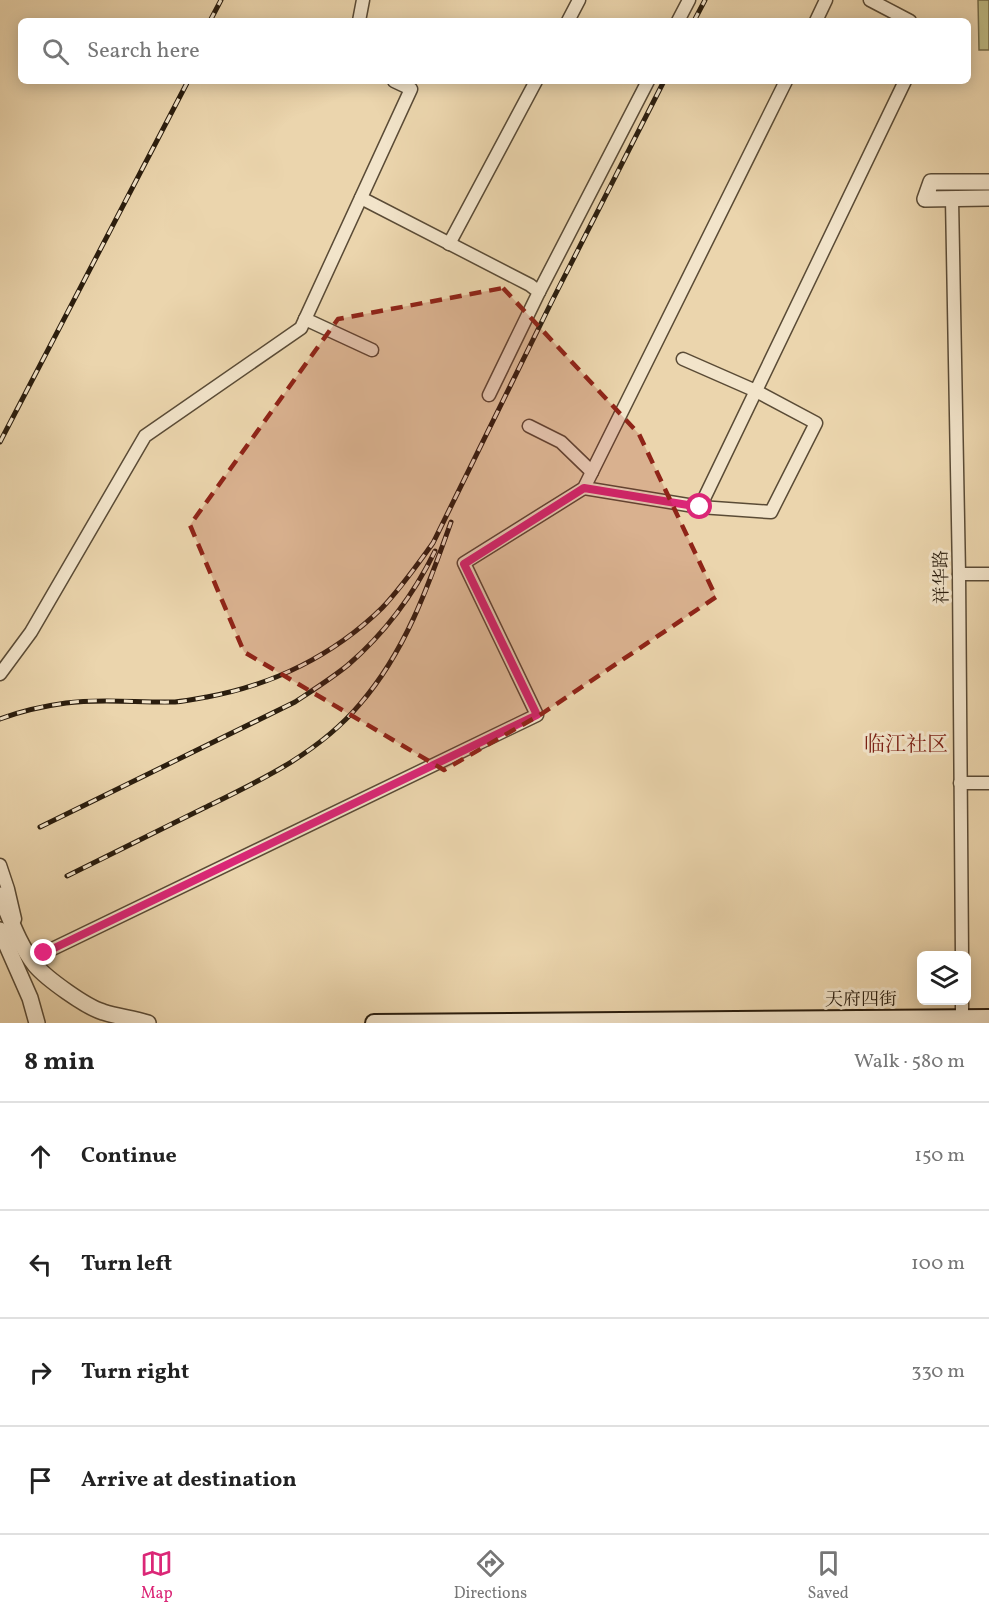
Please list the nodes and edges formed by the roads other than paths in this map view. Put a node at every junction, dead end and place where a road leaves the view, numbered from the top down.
1 (363, 0) edge
2 (579, 0) edge
3 (689, 0) edge
4 (826, 0) edge
5 (870, 0) edge
6 (360, 18) edge
7 (570, 18) edge
8 (680, 18) edge
9 (817, 18) edge
10 (904, 18) edge
11 (400, 84) edge
12 (534, 84) edge
13 (646, 84) edge
14 (785, 84) edge
15 (904, 84) edge
16 (989, 182) edge
17 (361, 198) junction
18 (989, 198) edge
19 (952, 199) junction
20 (449, 243) junction
21 (539, 292) junction
22 (305, 319) junction
23 (372, 350) dead end
24 (683, 358) dead end
25 (756, 392) junction
26 (489, 395) dead end
27 (529, 426) dead end
28 (592, 472) junction
29 (584, 488) junction
30 (700, 507) junction
31 (959, 574) junction
32 (989, 574) edge
33 (0, 674) edge
34 (960, 783) junction
35 (989, 783) edge
36 (0, 865) edge
37 (0, 895) edge
38 (0, 930) edge
39 (19, 938) junction
40 (962, 951) edge
41 (36, 966) junction
42 (962, 1005) edge
43 (962, 1018) junction
44 (989, 1018) edge
45 (37, 1023) edge
46 (148, 1023) edge
47 (374, 1023) edge

1 - 6 street
2 - 7 street
3 - 8 street
4 - 9 street
5 - 10 street
11 - 17 street
12 - 20 street
13 - 21 street
14 - 28 street
15 - 25 street
16 - 19 street
17 - 20 street
17 - 22 street
18 - 19 street
19 - 31 street, 祥华路
20 - 21 street
21 - 26 street
22 - 23 street
22 - 33 street
24 - 25 street
25 - 30 street
25 - 30 street
27 - 28 street
28 - 29 street
29 - 30 street
29 - 41 street
31 - 32 street
31 - 34 street, 祥华路
34 - 35 street
34 - 40 street, 祥华路
36 - 39 street
37 - 39 street
38 - 45 street
39 - 41 street
41 - 46 street
42 - 43 street
43 - 44 main road, 天府四街
43 - 47 main road, 天府四街

